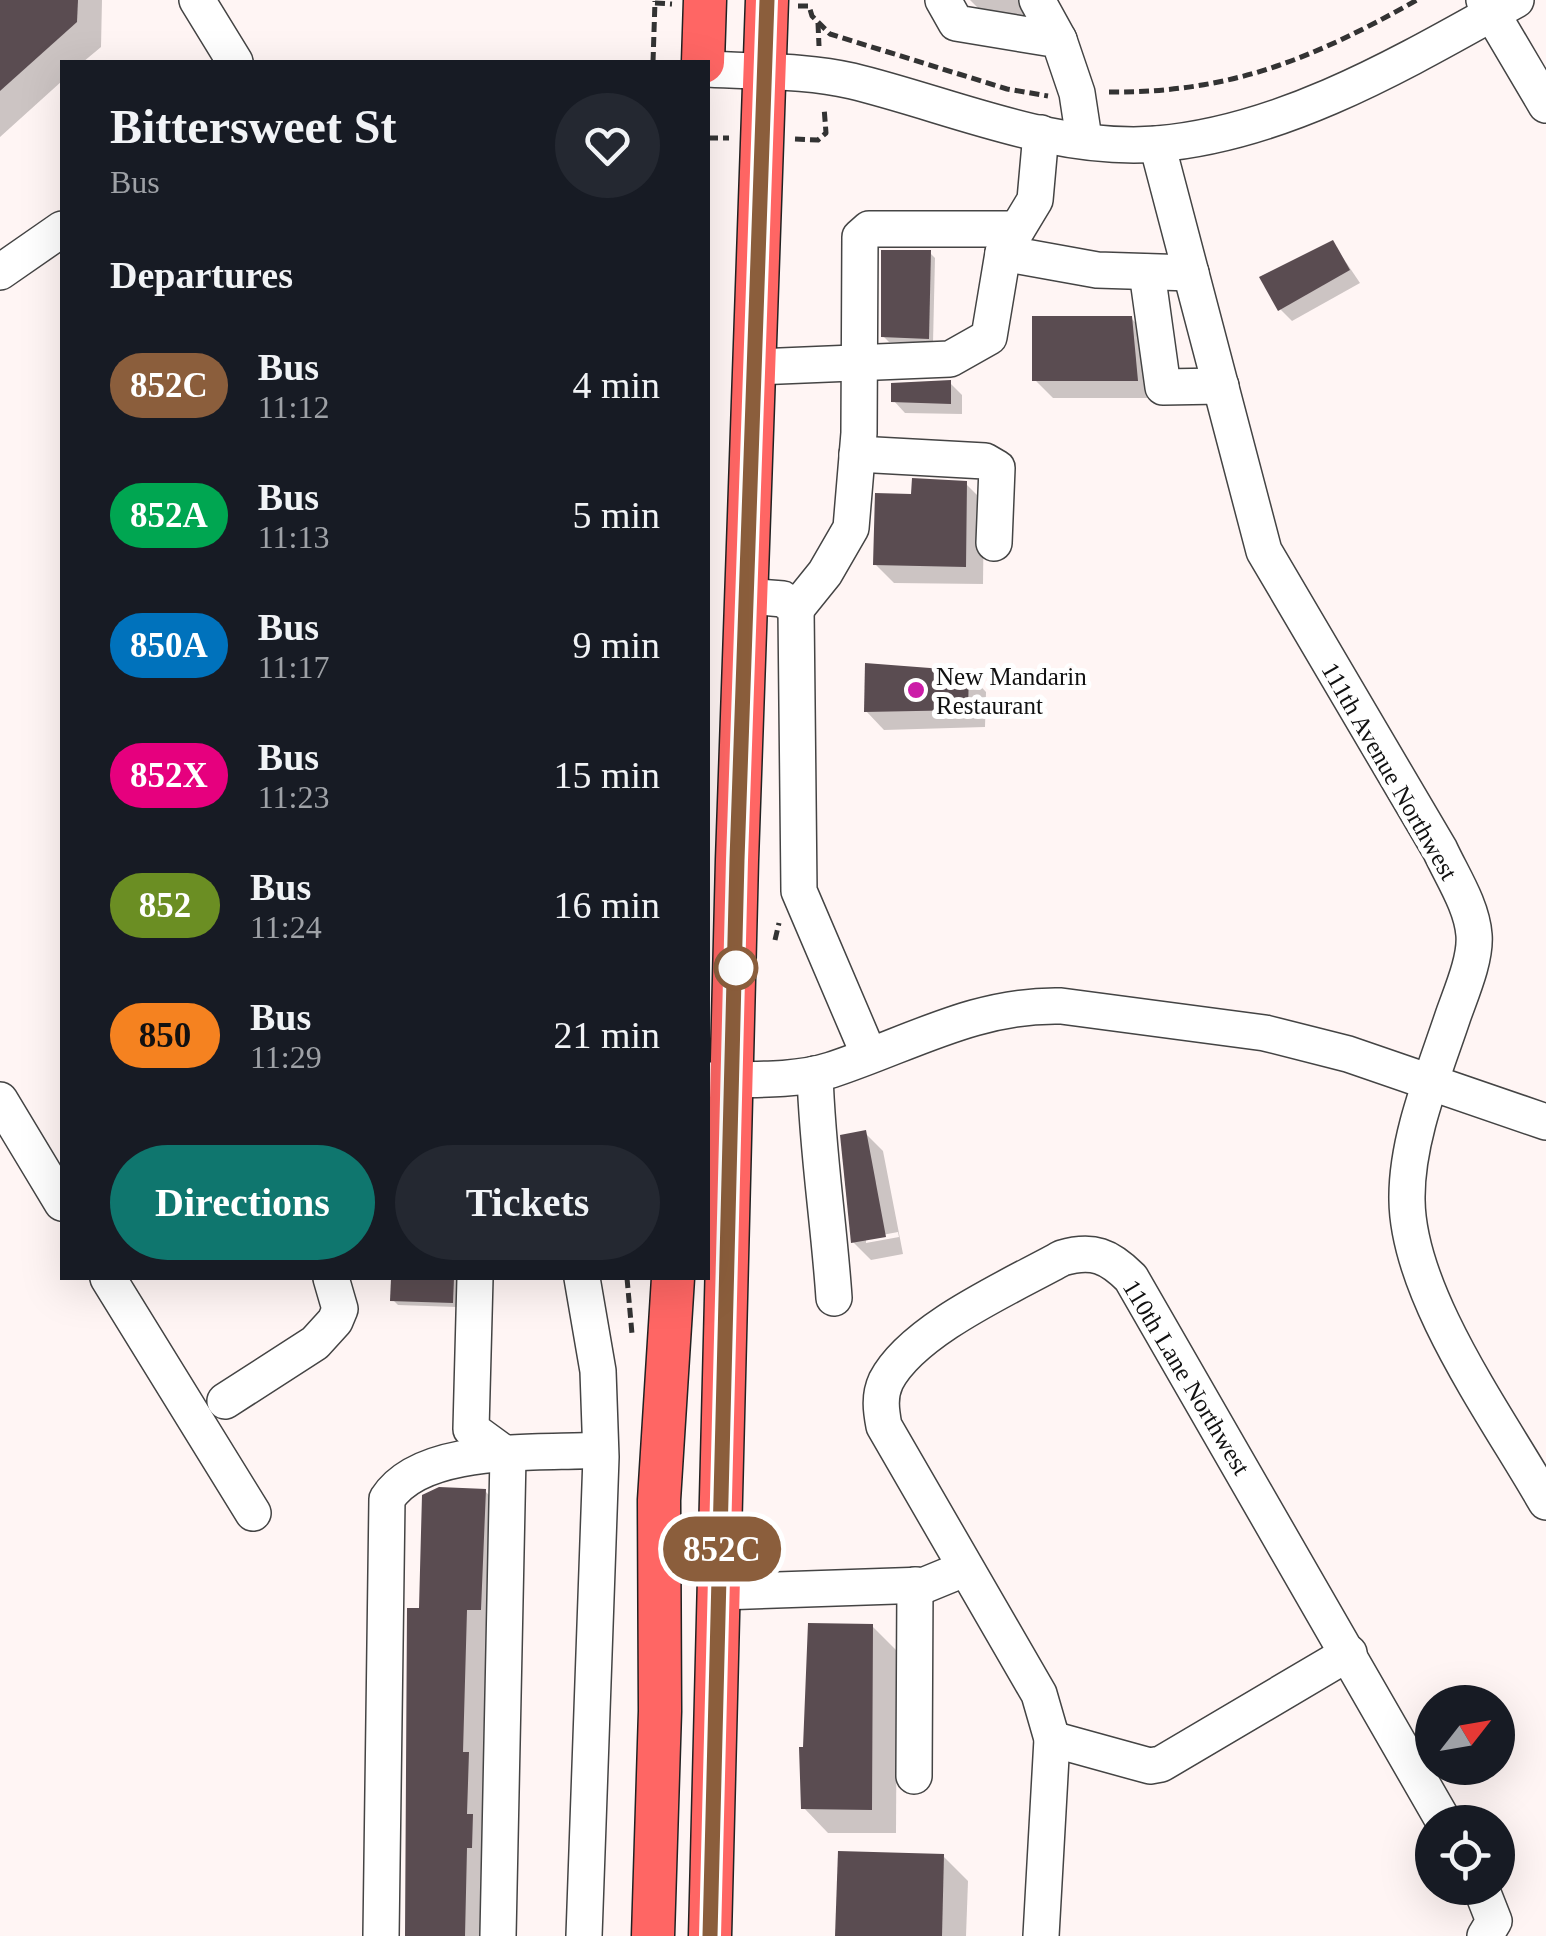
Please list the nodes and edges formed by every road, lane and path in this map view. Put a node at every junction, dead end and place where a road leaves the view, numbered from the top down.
1 (197, 0) edge
2 (655, 0) edge
3 (705, 0) edge
4 (767, 0) edge
5 (942, 0) edge
6 (1037, 0) edge
7 (1417, 0) edge
8 (1497, 4) edge
9 (809, 6) dead end
10 (1059, 40) junction
11 (235, 60) edge
12 (653, 60) edge
13 (703, 60) edge
14 (710, 70) edge
15 (766, 72) junction
16 (1077, 94) junction
17 (1546, 105) edge
18 (1041, 133) junction
19 (1084, 139) junction
20 (1157, 144) junction
21 (60, 230) edge
22 (1010, 241) junction
23 (0, 272) edge
24 (1147, 272) junction
25 (1192, 273) junction
26 (858, 362) junction
27 (756, 366) junction
28 (1221, 386) junction
29 (857, 454) junction
30 (994, 543) dead end
31 (748, 596) junction
32 (796, 609) junction
33 (870, 1055) junction
34 (814, 1074) junction
35 (721, 1080) edge
36 (1430, 1083) junction
37 (0, 1100) edge
38 (1546, 1122) edge
39 (60, 1200) edge
40 (109, 1280) edge
41 (332, 1280) edge
42 (475, 1280) edge
43 (582, 1280) edge
44 (673, 1280) edge
45 (834, 1298) dead end
46 (225, 1401) dead end
47 (600, 1450) junction
48 (508, 1456) junction
49 (1546, 1502) edge
50 (253, 1513) dead end
51 (964, 1569) junction
52 (915, 1585) junction
53 (721, 1592) junction
54 (1349, 1653) junction
55 (1052, 1740) junction
56 (914, 1776) dead end
57 (1434, 1805) edge
58 (1488, 1905) edge
59 (381, 1936) edge
60 (498, 1936) edge
61 (584, 1936) edge
62 (653, 1936) edge
63 (710, 1936) edge
64 (1041, 1936) edge
65 (1485, 1936) edge

1 - 11 street
2 - 12 path
3 - 13 main road
4 - 15 main road
5 - 10 street
6 - 10 street
7 - 16 path
8 - 17 street
8 - 20 street
9 - 16 path
10 - 16 street
14 - 15 street
15 - 18 street
15 - 27 main road
16 - 19 street
18 - 19 street
18 - 22 street
19 - 20 street
20 - 25 street, 111th Avenue Northwest
21 - 23 street
22 - 24 street
22 - 26 street
22 - 26 street
24 - 25 street
24 - 28 street
25 - 28 street, 111th Avenue Northwest
26 - 27 street
26 - 29 street
27 - 31 main road
28 - 36 street, 111th Avenue Northwest
29 - 30 street
29 - 32 street
31 - 32 street
31 - 35 main road
32 - 33 street
33 - 34 street
33 - 36 street
34 - 35 street
34 - 45 street
35 - 53 main road
36 - 38 street
36 - 49 street, 111th Avenue Northwest
37 - 39 street
40 - 50 street
41 - 46 street
42 - 48 street
43 - 47 street
44 - 62 main road
47 - 48 street
47 - 61 street
48 - 59 street
48 - 60 street
51 - 52 street
51 - 54 street, 110th Lane Northwest
51 - 55 street, 110th Lane Northwest
52 - 53 street
52 - 56 street
53 - 63 main road
54 - 55 street
54 - 57 street, 110th Lane Northwest
55 - 64 street, 110th Lane Northwest
58 - 65 street

